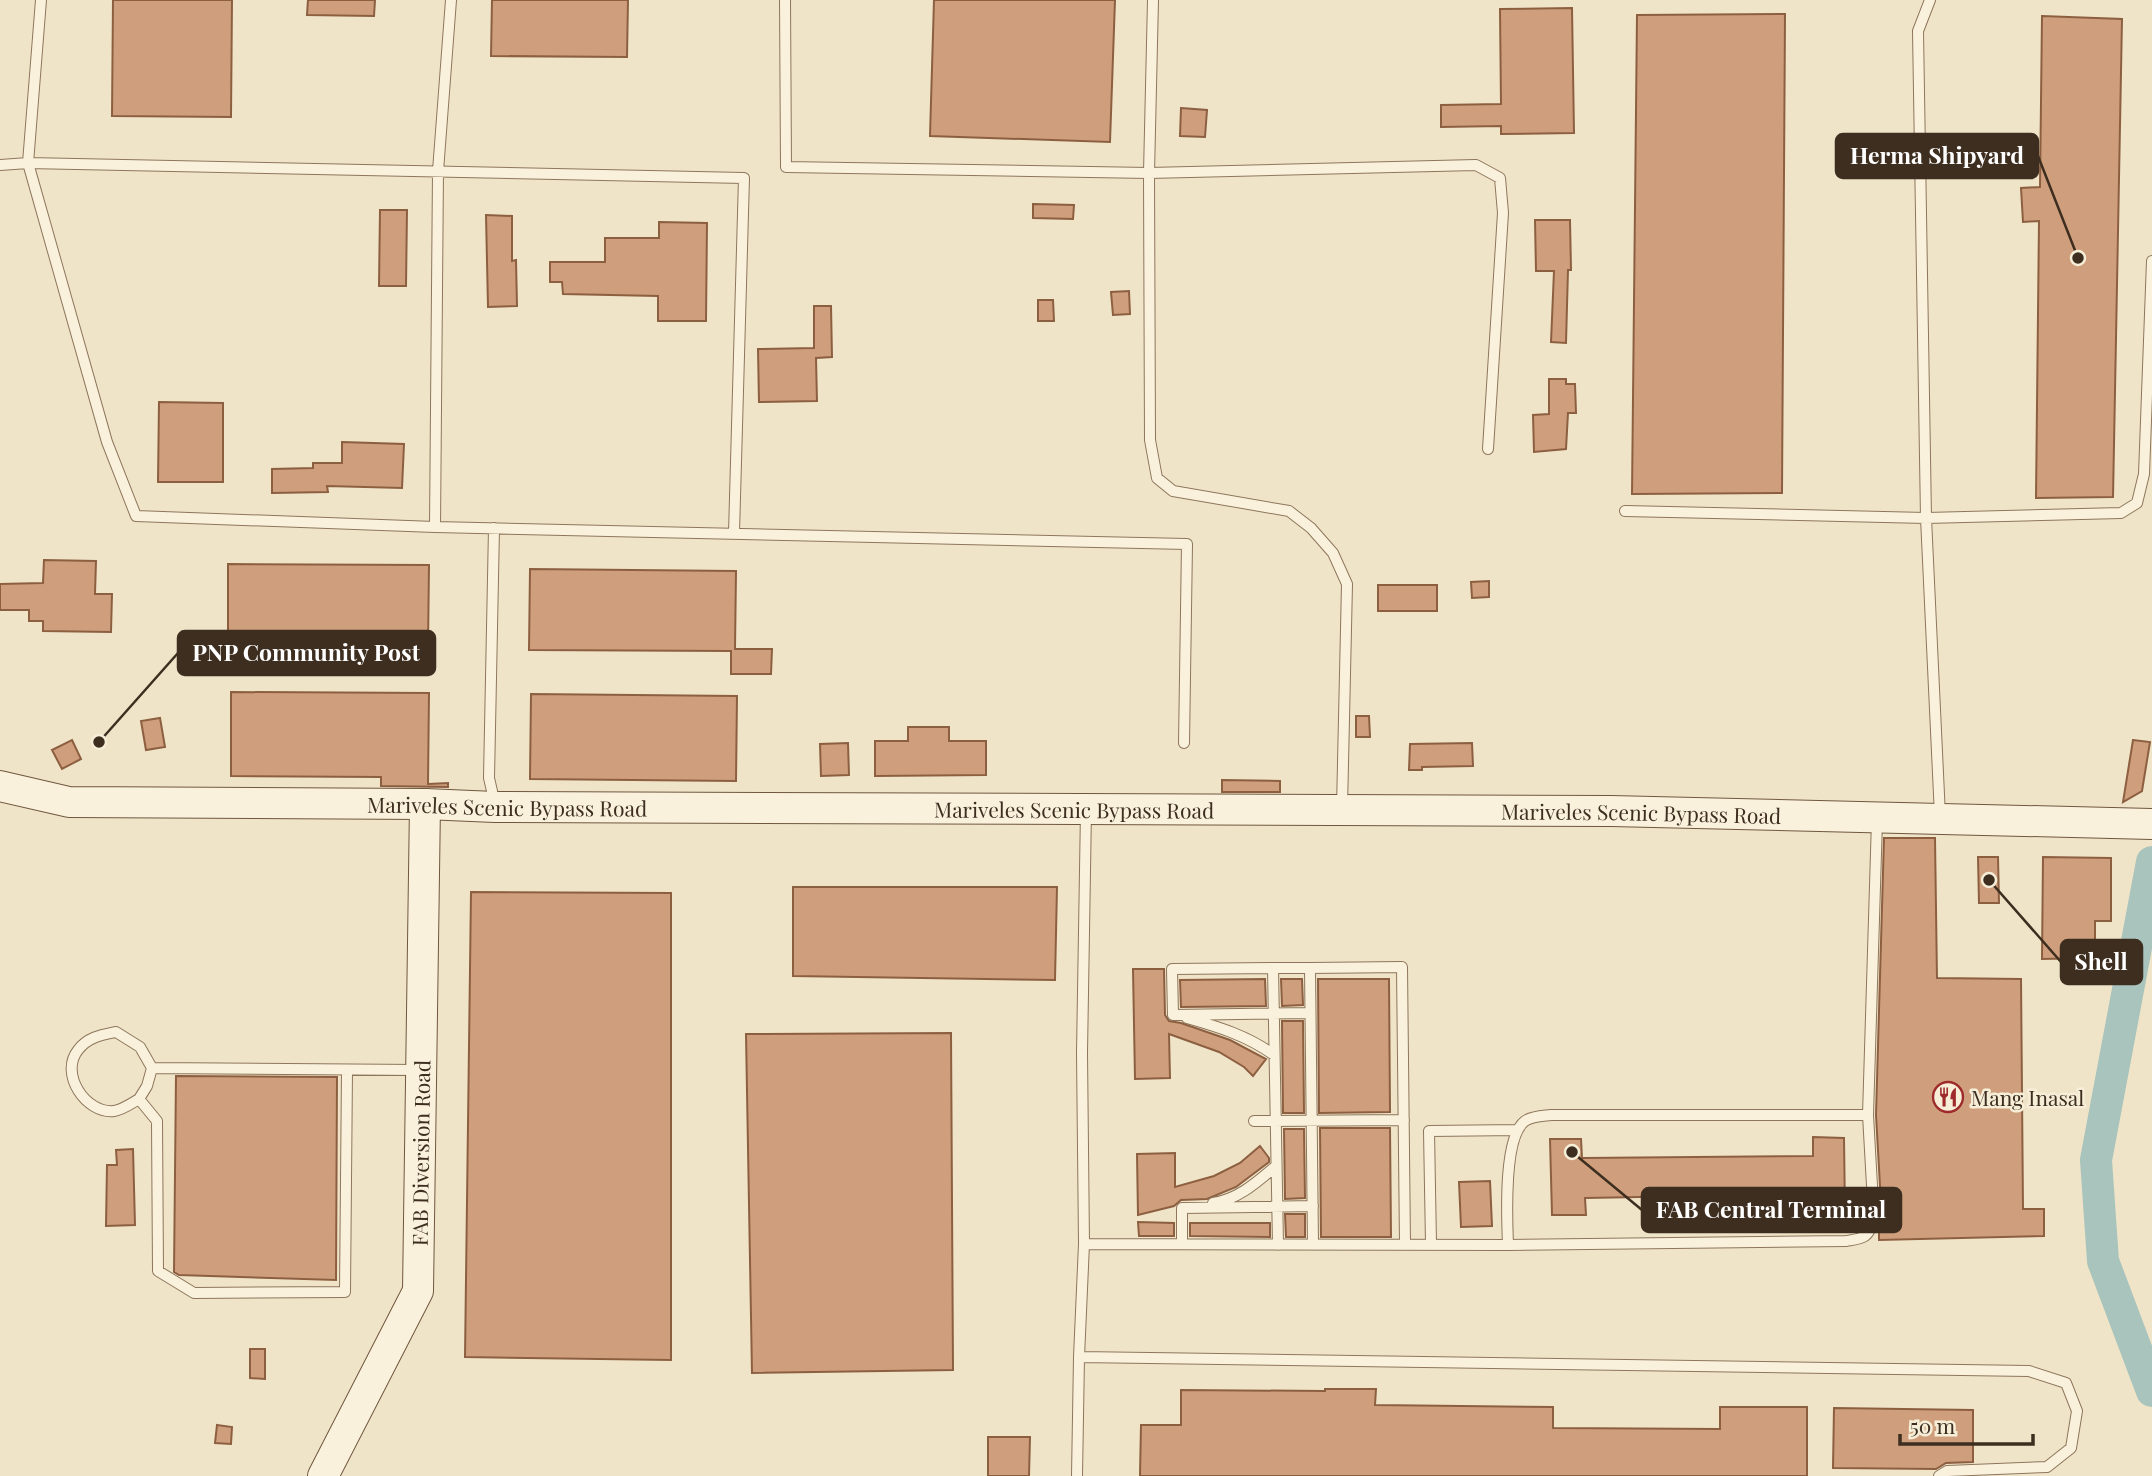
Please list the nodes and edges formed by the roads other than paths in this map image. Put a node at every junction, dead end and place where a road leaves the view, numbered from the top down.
1 (41, 0) edge
2 (451, 0) edge
3 (785, 0) edge
4 (1153, 0) edge
5 (1930, 0) edge
6 (28, 163) junction
7 (0, 165) edge
8 (438, 171) junction
9 (1149, 173) junction
10 (2152, 261) edge
11 (1488, 449) dead end
12 (1625, 511) dead end
13 (1926, 518) junction
14 (435, 527) junction
15 (494, 528) junction
16 (734, 533) junction
17 (1184, 743) dead end
18 (0, 786) edge
19 (425, 804) junction
20 (495, 807) junction
21 (1086, 809) junction
22 (1342, 810) junction
23 (1877, 817) junction
24 (1940, 819) junction
25 (2151, 824) edge
26 (1273, 968) junction
27 (1310, 968) junction
28 (1310, 1013) junction
29 (1274, 1014) junction
30 (1173, 1015) junction
31 (1274, 1055) junction
32 (152, 1069) junction
33 (347, 1070) junction
34 (421, 1070) junction
35 (139, 1099) junction
36 (1868, 1115) junction
37 (1311, 1120) junction
38 (1404, 1120) junction
39 (1254, 1121) dead end
40 (1276, 1121) junction
41 (1518, 1130) junction
42 (1276, 1166) junction
43 (1277, 1206) junction
44 (1313, 1206) junction
45 (1182, 1209) junction
46 (1084, 1244) junction
47 (1182, 1244) junction
48 (1278, 1244) junction
49 (1313, 1244) junction
50 (1405, 1244) junction
51 (1431, 1244) junction
52 (1508, 1245) junction
53 (1079, 1357) junction
54 (323, 1476) edge
55 (1077, 1476) edge
56 (1939, 1476) edge

1 - 6 lane
2 - 8 lane
3 - 9 lane
4 - 9 lane
5 - 13 lane
6 - 7 lane
6 - 8 lane
6 - 14 lane
8 - 14 lane
8 - 16 lane
9 - 11 lane
9 - 22 lane
10 - 13 lane
12 - 13 lane
13 - 24 lane
14 - 15 lane
15 - 16 lane
15 - 20 lane
16 - 17 lane
18 - 19 main road, Mariveles Scenic Bypass Road
19 - 20 main road, Mariveles Scenic Bypass Road
19 - 34 main road, FAB Diversion Road
20 - 21 main road, Mariveles Scenic Bypass Road
21 - 22 main road, Mariveles Scenic Bypass Road
21 - 46 lane
22 - 23 main road, Mariveles Scenic Bypass Road
23 - 24 main road, Mariveles Scenic Bypass Road
23 - 36 lane
24 - 25 main road, Mariveles Scenic Bypass Road
26 - 27 lane
26 - 29 lane
26 - 30 lane
27 - 28 lane
27 - 38 lane
28 - 29 lane
28 - 37 lane
29 - 30 lane
29 - 31 lane
30 - 31 lane
31 - 40 lane
32 - 33 lane
32 - 35 lane
32 - 35 lane
33 - 34 lane
33 - 35 lane
34 - 54 main road, FAB Diversion Road
36 - 41 lane
36 - 52 lane
37 - 38 lane
37 - 40 lane
37 - 44 lane
38 - 50 lane
39 - 40 lane
40 - 42 lane
41 - 51 lane
41 - 52 lane
42 - 43 lane
42 - 45 lane
43 - 44 lane
43 - 45 lane
43 - 48 lane
44 - 49 lane
45 - 47 lane
46 - 47 lane
46 - 53 lane
47 - 48 lane
48 - 49 lane
49 - 50 lane
50 - 51 lane
51 - 52 lane
53 - 55 lane
53 - 56 lane

